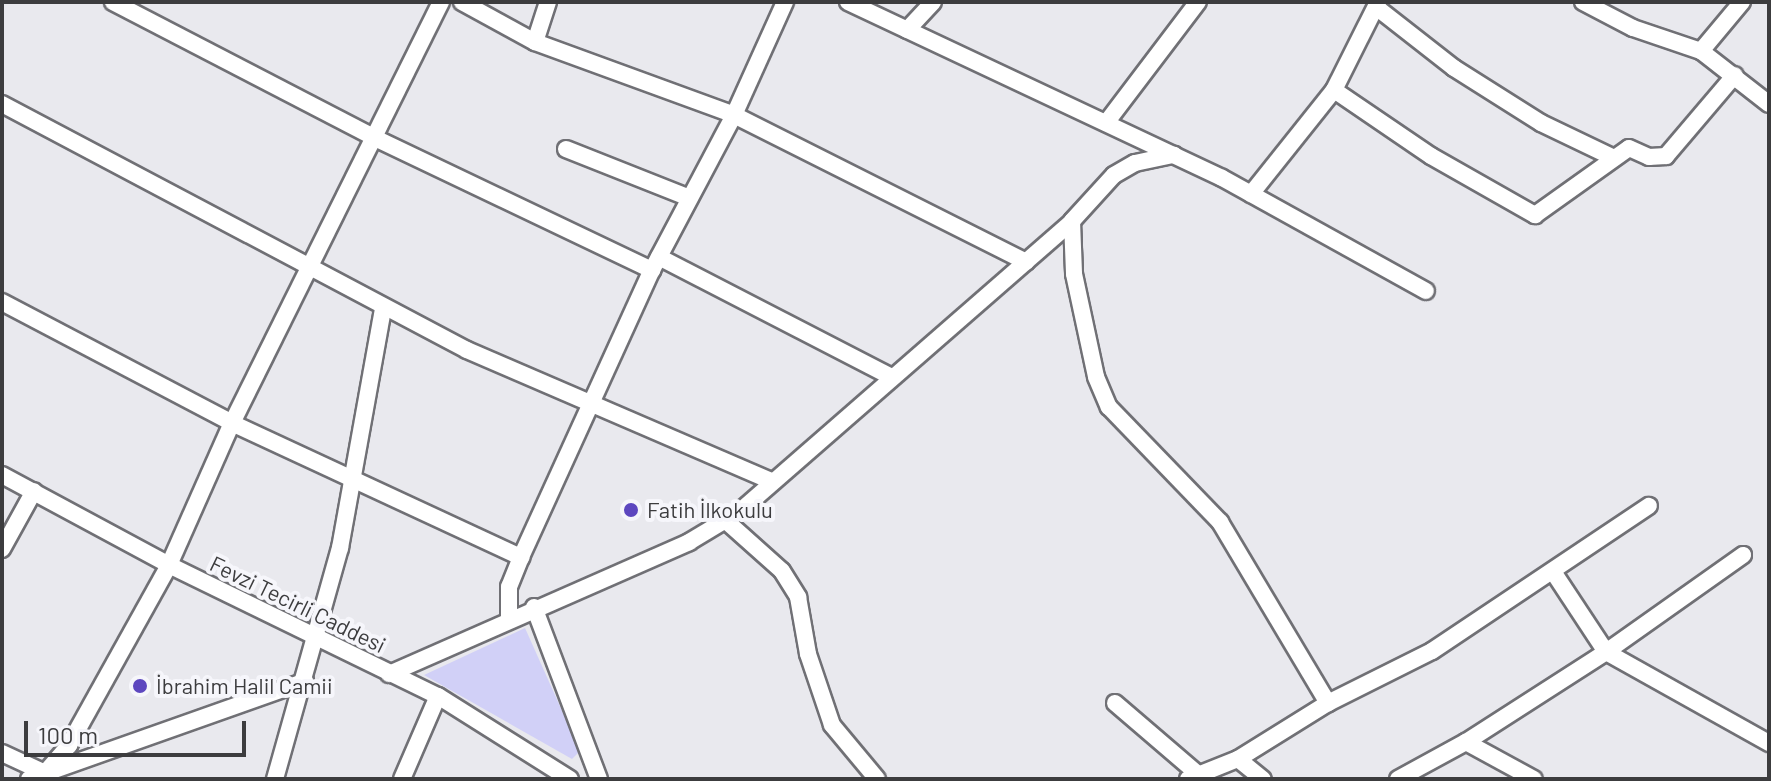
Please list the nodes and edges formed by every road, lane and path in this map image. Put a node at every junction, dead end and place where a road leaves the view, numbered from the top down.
1 (113, 2) edge
2 (441, 2) edge
3 (462, 2) edge
4 (548, 2) edge
5 (785, 2) edge
6 (848, 2) edge
7 (933, 2) edge
8 (1198, 2) edge
9 (1583, 2) edge
10 (1742, 2) edge
11 (1377, 4) edge
12 (907, 30) junction
13 (535, 42) junction
14 (1701, 51) junction
15 (1735, 75) junction
16 (1334, 90) junction
17 (2, 104) edge
18 (1769, 104) edge
19 (734, 115) junction
20 (1106, 123) junction
21 (377, 139) junction
22 (566, 149) dead end
23 (1174, 155) junction
24 (1614, 158) junction
25 (1251, 194) junction
26 (690, 198) junction
27 (1072, 221) junction
28 (1026, 262) junction
29 (656, 263) junction
30 (311, 272) junction
31 (1426, 291) dead end
32 (2, 302) edge
33 (383, 308) junction
34 (890, 376) junction
35 (591, 405) junction
36 (232, 423) junction
37 (2, 475) edge
38 (771, 481) junction
39 (354, 482) junction
40 (34, 491) junction
41 (1649, 506) dead end
42 (725, 520) junction
43 (2, 549) edge
44 (1743, 555) dead end
45 (521, 557) junction
46 (169, 565) junction
47 (1554, 573) junction
48 (534, 607) junction
49 (509, 619) junction
50 (318, 640) junction
51 (1606, 652) junction
52 (389, 674) junction
53 (305, 681) junction
54 (438, 696) junction
55 (1115, 703) dead end
56 (1328, 703) junction
57 (1466, 742) junction
58 (1769, 743) edge
59 (2, 753) edge
60 (1238, 759) junction
61 (37, 776) edge
62 (1193, 777) edge
63 (275, 779) edge
64 (402, 779) edge
65 (570, 779) edge
66 (599, 779) edge
67 (877, 779) edge
68 (1263, 779) edge
69 (1398, 779) edge
70 (1534, 779) edge

1 - 21 street
2 - 21 street
3 - 13 street
4 - 13 street
5 - 19 street
6 - 12 street
7 - 12 street
8 - 20 street
9 - 14 street
10 - 14 street
11 - 16 street
11 - 24 street
12 - 20 street
13 - 19 street
14 - 15 street
15 - 18 street
15 - 24 street
16 - 24 street
16 - 25 street
17 - 30 street
19 - 26 street
19 - 28 street
20 - 23 street
21 - 29 street
21 - 30 street
22 - 26 street
23 - 25 street
23 - 27 street
25 - 31 street
26 - 29 street
27 - 28 street
27 - 56 street
28 - 34 street
29 - 34 street
29 - 35 street
30 - 33 street
30 - 36 street
32 - 36 street
33 - 35 street
33 - 39 street
34 - 38 street
35 - 38 street
35 - 45 street
36 - 39 street
36 - 46 street
37 - 40 street, Fevzi Tecirli Caddesi
38 - 42 street
39 - 45 street
39 - 50 street
40 - 43 street
40 - 46 street, Fevzi Tecirli Caddesi
41 - 47 street
42 - 48 street
42 - 67 street
44 - 51 street
45 - 49 street
46 - 50 street, Fevzi Tecirli Caddesi
46 - 61 street
47 - 51 street
47 - 56 street
48 - 49 street
48 - 66 street
49 - 52 street
50 - 52 street, Fevzi Tecirli Caddesi
50 - 53 street
51 - 57 street
51 - 58 street
52 - 54 street, Fevzi Tecirli Caddesi
53 - 61 street
53 - 63 street
54 - 64 street
54 - 65 street, Fevzi Tecirli Caddesi
55 - 62 street
56 - 60 street
57 - 69 street
57 - 70 street
59 - 61 street
60 - 62 street
60 - 68 street

